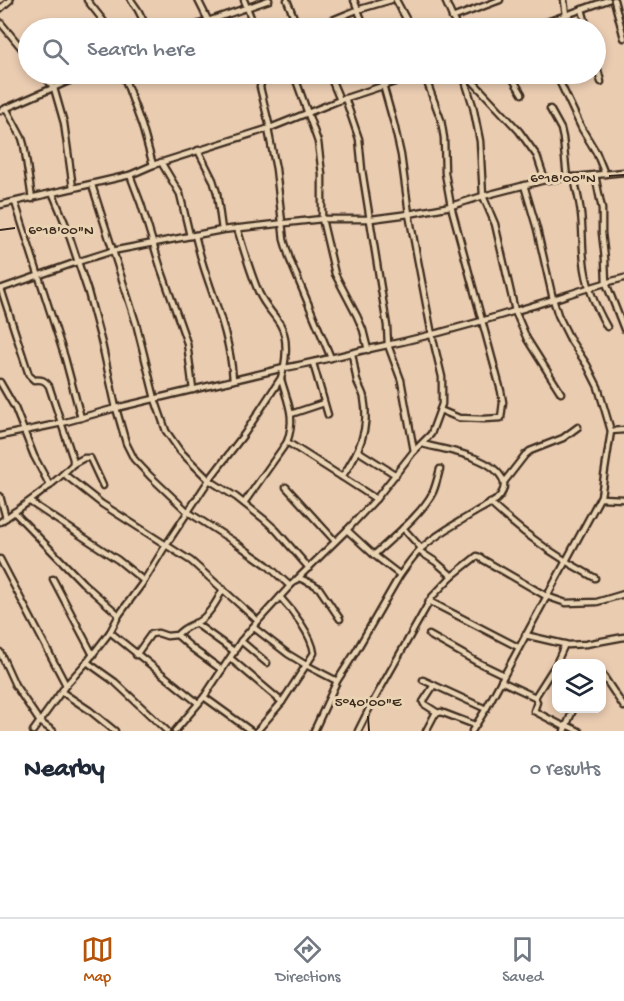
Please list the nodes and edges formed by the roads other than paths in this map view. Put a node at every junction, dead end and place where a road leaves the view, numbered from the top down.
1 (10, 0) edge
2 (87, 0) edge
3 (131, 0) edge
4 (198, 0) edge
5 (244, 0) edge
6 (269, 0) edge
7 (287, 0) edge
8 (354, 0) edge
9 (391, 0) edge
10 (396, 0) edge
11 (445, 0) edge
12 (500, 0) edge
13 (564, 0) edge
14 (608, 0) edge
15 (614, 0) edge
16 (246, 8) junction
17 (0, 9) edge
18 (582, 9) junction
19 (357, 10) junction
20 (566, 15) junction
21 (101, 18) edge
22 (142, 18) edge
23 (208, 18) edge
24 (220, 18) edge
25 (250, 18) edge
26 (294, 18) edge
27 (337, 18) edge
28 (361, 18) edge
29 (406, 18) edge
30 (453, 18) joint
31 (560, 18) edge
32 (584, 18) edge
33 (0, 22) edge
34 (624, 38) edge
35 (18, 44) edge
36 (51, 84) edge
37 (63, 84) edge
38 (127, 84) edge
39 (260, 84) edge
40 (298, 84) edge
41 (334, 84) edge
42 (389, 84) edge
43 (428, 84) edge
44 (467, 84) edge
45 (474, 84) edge
46 (516, 84) edge
47 (561, 84) edge
48 (383, 86) junction
49 (54, 88) junction
50 (522, 94) dead end
51 (342, 99) junction
52 (6, 108) junction
53 (550, 108) dead end
54 (0, 111) edge
55 (307, 114) junction
56 (269, 128) junction
57 (198, 150) junction
58 (161, 162) junction
59 (153, 165) junction
60 (624, 172) edge
61 (605, 174) junction
62 (130, 175) junction
63 (595, 175) junction
64 (574, 177) junction
65 (567, 178) junction
66 (545, 180) junction
67 (92, 185) junction
68 (524, 185) junction
69 (73, 188) junction
70 (53, 194) junction
71 (483, 196) junction
72 (32, 199) junction
73 (15, 202) junction
74 (0, 205) edge
75 (452, 206) junction
76 (409, 214) junction
77 (322, 219) junction
78 (371, 219) junction
79 (282, 224) junction
80 (237, 228) junction
81 (222, 230) junction
82 (192, 236) junction
83 (153, 243) junction
84 (112, 252) junction
85 (77, 262) junction
86 (39, 276) junction
87 (624, 278) edge
88 (606, 283) junction
89 (589, 287) junction
90 (0, 289) edge
91 (553, 299) junction
92 (515, 312) junction
93 (481, 320) junction
94 (607, 327) dead end
95 (624, 329) edge
96 (432, 335) junction
97 (388, 345) junction
98 (368, 350) junction
99 (352, 354) junction
100 (331, 358) junction
101 (313, 363) junction
102 (284, 368) junction
103 (281, 378) junction
104 (233, 380) junction
105 (0, 382) edge
106 (193, 390) junction
107 (561, 393) dead end
108 (155, 399) junction
109 (324, 402) junction
110 (116, 408) junction
111 (440, 410) junction
112 (291, 414) junction
113 (328, 415) dead end
114 (81, 418) junction
115 (62, 423) junction
116 (578, 427) dead end
117 (624, 430) edge
118 (611, 431) junction
119 (24, 432) junction
120 (0, 436) edge
121 (287, 442) junction
122 (422, 444) junction
123 (358, 451) junction
124 (414, 451) junction
125 (73, 464) junction
126 (440, 469) dead end
127 (64, 474) junction
128 (396, 475) junction
129 (342, 477) junction
130 (208, 480) junction
131 (504, 482) junction
132 (50, 486) junction
133 (103, 486) dead end
134 (286, 488) dead end
135 (0, 496) edge
136 (600, 498) junction
137 (375, 499) junction
138 (624, 499) edge
139 (30, 502) junction
140 (244, 503) junction
141 (490, 503) junction
142 (14, 512) junction
143 (188, 512) junction
144 (6, 518) junction
145 (0, 522) edge
146 (403, 528) junction
147 (348, 530) junction
148 (335, 541) junction
149 (166, 544) junction
150 (420, 549) junction
151 (374, 555) junction
152 (0, 559) edge
153 (565, 562) junction
154 (309, 568) junction
155 (400, 575) junction
156 (452, 576) junction
157 (299, 578) junction
158 (595, 578) dead end
159 (53, 579) dead end
160 (144, 581) junction
161 (290, 586) junction
162 (223, 589) junction
163 (624, 594) edge
164 (546, 596) junction
165 (280, 597) junction
166 (429, 601) junction
167 (119, 615) junction
168 (340, 619) dead end
169 (258, 621) junction
170 (195, 623) junction
171 (253, 627) junction
172 (110, 632) junction
173 (177, 635) junction
174 (429, 635) dead end
175 (525, 635) junction
176 (624, 637) edge
177 (241, 641) junction
178 (565, 644) junction
179 (518, 647) junction
180 (0, 651) edge
181 (235, 652) junction
182 (93, 655) junction
183 (136, 655) junction
184 (230, 658) junction
185 (87, 662) junction
186 (267, 663) dead end
187 (306, 665) junction
188 (222, 670) junction
189 (504, 675) junction
190 (423, 680) dead end
191 (606, 680) edge
192 (337, 681) junction
193 (501, 681) junction
194 (66, 685) junction
195 (434, 685) junction
196 (62, 692) junction
197 (204, 697) junction
198 (535, 697) junction
199 (282, 702) junction
200 (198, 703) junction
201 (624, 707) edge
202 (486, 709) junction
203 (438, 713) junction
204 (572, 713) edge
205 (39, 722) junction
206 (475, 725) junction
207 (565, 728) edge
208 (33, 731) edge
209 (53, 731) edge
210 (115, 731) edge
211 (167, 731) edge
212 (175, 731) edge
213 (251, 731) edge
214 (257, 731) edge
215 (314, 731) edge
216 (358, 731) edge
217 (426, 731) edge
218 (472, 731) edge
219 (579, 731) edge

1 - 17 street
2 - 21 street
3 - 22 street
4 - 23 street
5 - 16 street
6 - 16 street
7 - 26 street
8 - 19 street
9 - 19 street
10 - 29 street
11 - 30 street
12 - 30 street
13 - 20 street
14 - 18 street
15 - 34 street
16 - 24 street
16 - 25 street
18 - 20 street
18 - 32 street
19 - 27 street
19 - 28 street
20 - 31 street
33 - 35 street
36 - 49 street
37 - 49 street
38 - 59 street
39 - 56 street
40 - 55 street
41 - 51 street
42 - 48 street
43 - 75 street
44 - 71 street
45 - 66 street
46 - 50 street
47 - 61 street
48 - 51 street
48 - 76 street
49 - 52 street
49 - 69 street
51 - 55 street
51 - 78 street
52 - 54 street
52 - 72 street
53 - 65 street
55 - 56 street
55 - 77 street
56 - 57 street
56 - 79 street
57 - 58 street
57 - 81 street
58 - 59 street
58 - 82 street
59 - 62 street
60 - 61 street
61 - 63 street
62 - 67 street
62 - 83 street
63 - 64 street
63 - 88 street
64 - 65 street
64 - 89 street
65 - 66 street
66 - 68 street
67 - 69 street
67 - 84 street
68 - 71 street
68 - 91 street
69 - 70 street
70 - 72 street
70 - 85 street
71 - 75 street
71 - 92 street
72 - 73 street
73 - 74 street
73 - 86 street
75 - 76 street
75 - 93 street
76 - 78 street
76 - 96 street
77 - 78 street
77 - 79 street
77 - 98 street
78 - 97 street
79 - 80 street
79 - 100 street
80 - 81 street
80 - 102 street
81 - 82 street
82 - 83 street
82 - 104 street
83 - 84 street
83 - 106 street
84 - 85 street
84 - 108 street
85 - 86 street
85 - 110 street
86 - 90 street
86 - 114 street
87 - 88 street
88 - 89 street
88 - 95 street
89 - 91 street
89 - 94 street
90 - 115 street
91 - 92 street
91 - 118 street
92 - 93 street
92 - 107 street
93 - 96 street
93 - 111 street
96 - 97 street
96 - 111 street
97 - 98 street
97 - 124 street
98 - 99 street
99 - 100 street
99 - 123 street
100 - 101 street
101 - 102 street
101 - 109 street
102 - 103 street
102 - 104 street
103 - 112 street
103 - 130 street
104 - 106 street
105 - 119 street
106 - 108 street
108 - 110 street
108 - 130 street
109 - 112 street
109 - 113 street
110 - 114 street
110 - 143 street
111 - 122 street
112 - 121 street
114 - 115 street
115 - 119 street
115 - 125 street
116 - 131 street
117 - 118 street
118 - 136 street
119 - 120 street
119 - 132 street
121 - 129 street
121 - 140 street
122 - 124 street
122 - 131 street
123 - 128 street
123 - 129 street
124 - 128 street
125 - 127 street
125 - 133 street
126 - 146 street
127 - 132 street
127 - 149 street
128 - 137 street
129 - 137 street
130 - 140 street
130 - 143 street
131 - 141 street
132 - 139 street
134 - 148 street
135 - 144 street
136 - 138 street
136 - 153 street
137 - 147 street
139 - 142 street
139 - 160 street
140 - 154 street
141 - 150 street
141 - 153 street
142 - 144 street
142 - 167 street
143 - 149 street
143 - 161 street
144 - 145 street
146 - 150 street
146 - 151 street
147 - 148 street
147 - 151 street
148 - 154 street
149 - 160 street
149 - 162 street
150 - 155 street
150 - 156 street
151 - 155 street
152 - 194 street
153 - 158 street
153 - 164 street
154 - 157 street
155 - 192 street
156 - 164 street
156 - 166 street
157 - 161 street
157 - 168 street
159 - 182 street
160 - 167 street
161 - 165 street
162 - 169 street
162 - 170 street
163 - 164 street
164 - 175 street
165 - 169 street
165 - 187 street
166 - 179 street
166 - 216 street
167 - 172 street
169 - 171 street
170 - 173 street
170 - 181 street
171 - 177 street
171 - 187 street
172 - 182 street
172 - 183 street
173 - 183 street
173 - 188 street
174 - 189 street
175 - 178 street
175 - 179 street
176 - 178 street
177 - 181 street
177 - 186 street
178 - 198 street
179 - 189 street
180 - 205 street
181 - 184 street
182 - 185 street
183 - 200 street
184 - 188 street
184 - 199 street
185 - 194 street
185 - 211 street
187 - 192 street
187 - 199 street
188 - 197 street
189 - 193 street
190 - 195 street
191 - 201 street
192 - 215 street
193 - 198 street
193 - 202 street
194 - 196 street
195 - 202 street
195 - 203 street
196 - 205 street
196 - 210 street
197 - 200 street
197 - 213 street
198 - 207 street
199 - 214 street
200 - 212 street
202 - 206 street
203 - 206 street
203 - 217 street
204 - 207 street
205 - 208 street
205 - 209 street
206 - 218 street
207 - 219 street

